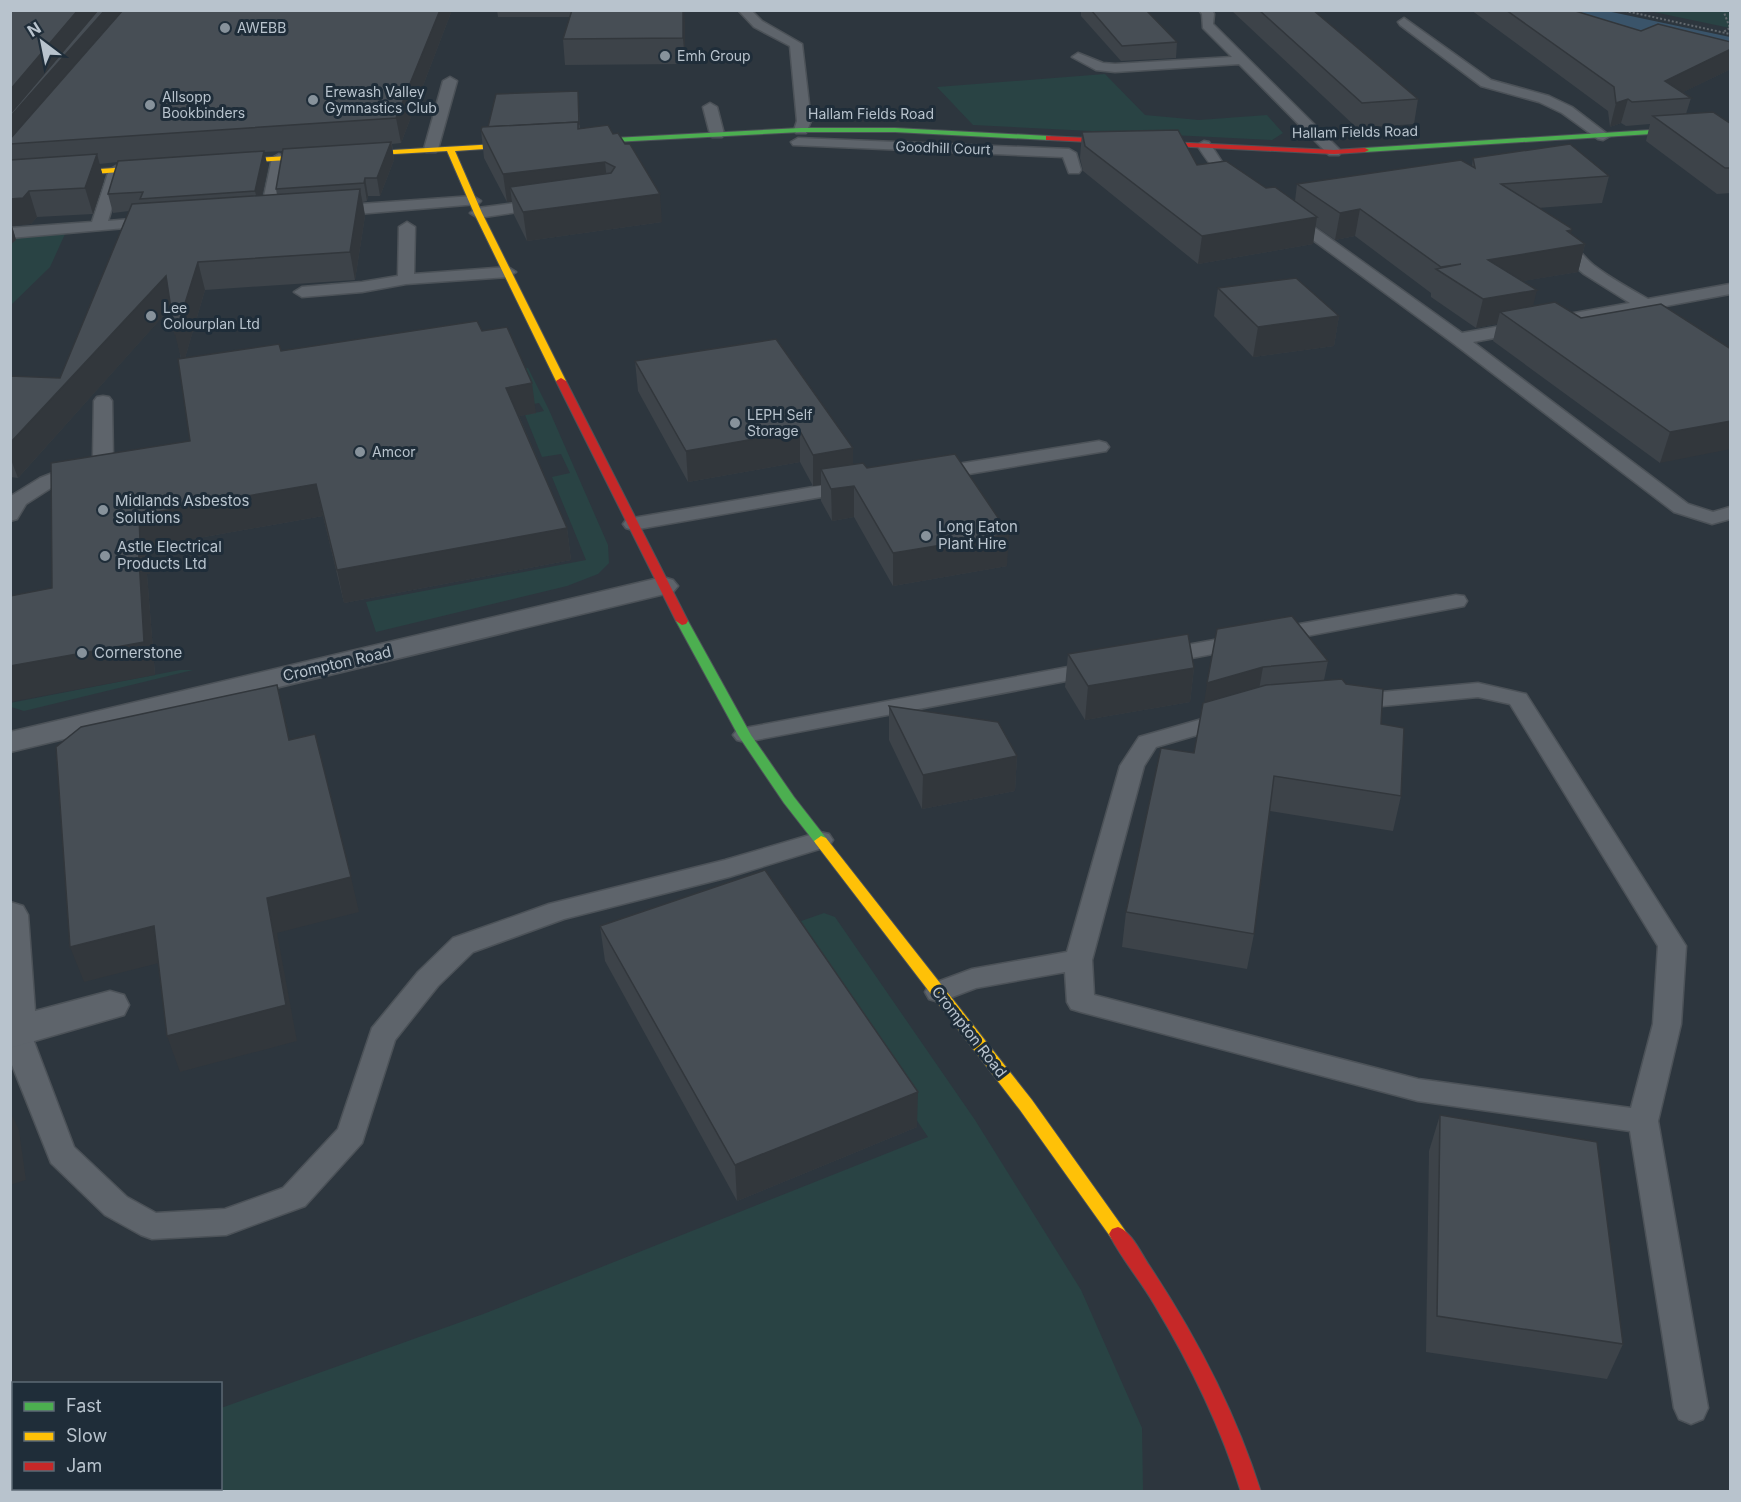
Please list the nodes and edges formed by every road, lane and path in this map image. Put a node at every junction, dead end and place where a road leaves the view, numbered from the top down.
1 (744, 10) edge
2 (1205, 10) edge
3 (1621, 10) edge
4 (1724, 10) edge
5 (1404, 22) dead end
6 (1723, 32) junction
7 (1731, 34) edge
8 (1078, 57) dead end
9 (1240, 60) junction
10 (450, 81) dead end
11 (710, 107) dead end
12 (1692, 113) edge
13 (1731, 127) edge
14 (1714, 128) junction
15 (717, 135) junction
16 (800, 136) junction
17 (1603, 136) junction
18 (564, 142) edge
19 (541, 143) edge
20 (1204, 145) junction
21 (450, 148) junction
22 (431, 149) junction
23 (1334, 152) junction
24 (279, 158) junction
25 (209, 163) edge
26 (174, 166) edge
27 (116, 170) junction
28 (1074, 170) dead end
29 (10, 178) edge
30 (1257, 193) edge
31 (561, 202) edge
32 (475, 207) junction
33 (1276, 207) edge
34 (314, 212) edge
35 (266, 215) edge
36 (170, 221) edge
37 (99, 226) junction
38 (406, 227) dead end
39 (1546, 232) edge
40 (10, 233) edge
41 (508, 272) junction
42 (406, 279) junction
43 (1731, 289) edge
44 (302, 292) dead end
45 (1644, 305) junction
46 (1459, 339) junction
47 (103, 401) dead end
48 (1099, 447) dead end
49 (916, 476) edge
50 (870, 483) edge
51 (1731, 513) edge
52 (10, 515) edge
53 (633, 524) junction
54 (663, 586) junction
55 (1456, 601) dead end
56 (1141, 660) edge
57 (1118, 664) edge
58 (1327, 704) edge
59 (1258, 710) edge
60 (745, 735) junction
61 (10, 742) edge
62 (820, 840) junction
63 (10, 915) edge
64 (1078, 960) junction
65 (939, 992) junction
66 (110, 1005) dead end
67 (14, 1032) edge
68 (1643, 1121) junction
69 (1691, 1408) dead end
70 (1251, 1491) edge

1 - 16 lane
2 - 9 lane
3 - 6 path
4 - 6 path
5 - 17 lane
6 - 7 path
8 - 9 lane
9 - 23 lane
10 - 22 lane
11 - 15 lane
12 - 14 lane
13 - 14 street, Hallam Fields Road
14 - 17 street, Hallam Fields Road
15 - 16 street, Hallam Fields Road
15 - 18 street, Hallam Fields Road
16 - 20 street, Hallam Fields Road
16 - 28 lane, Goodhill Court
17 - 23 street, Hallam Fields Road
19 - 21 street
20 - 23 street, Hallam Fields Road
20 - 30 lane
21 - 22 street
21 - 32 street, Crompton Road
22 - 24 street
24 - 25 street
24 - 35 lane
26 - 27 street
27 - 29 street
27 - 37 lane
31 - 32 lane
32 - 34 lane
32 - 41 street, Crompton Road
33 - 46 lane
36 - 37 lane
37 - 40 lane
38 - 42 lane
39 - 45 lane
41 - 42 lane
41 - 53 street, Crompton Road
42 - 44 lane
43 - 45 lane
45 - 46 lane
46 - 51 lane
47 - 52 lane
48 - 49 lane
50 - 53 lane
53 - 54 street, Crompton Road
54 - 60 street, Crompton Road
54 - 61 street, Crompton Road
55 - 56 lane
57 - 60 lane
58 - 68 lane
59 - 64 lane
60 - 62 street, Crompton Road
62 - 65 street, Crompton Road
62 - 67 lane
63 - 67 street
64 - 65 lane
64 - 68 lane
65 - 70 street, Crompton Road
66 - 67 street
68 - 69 lane

